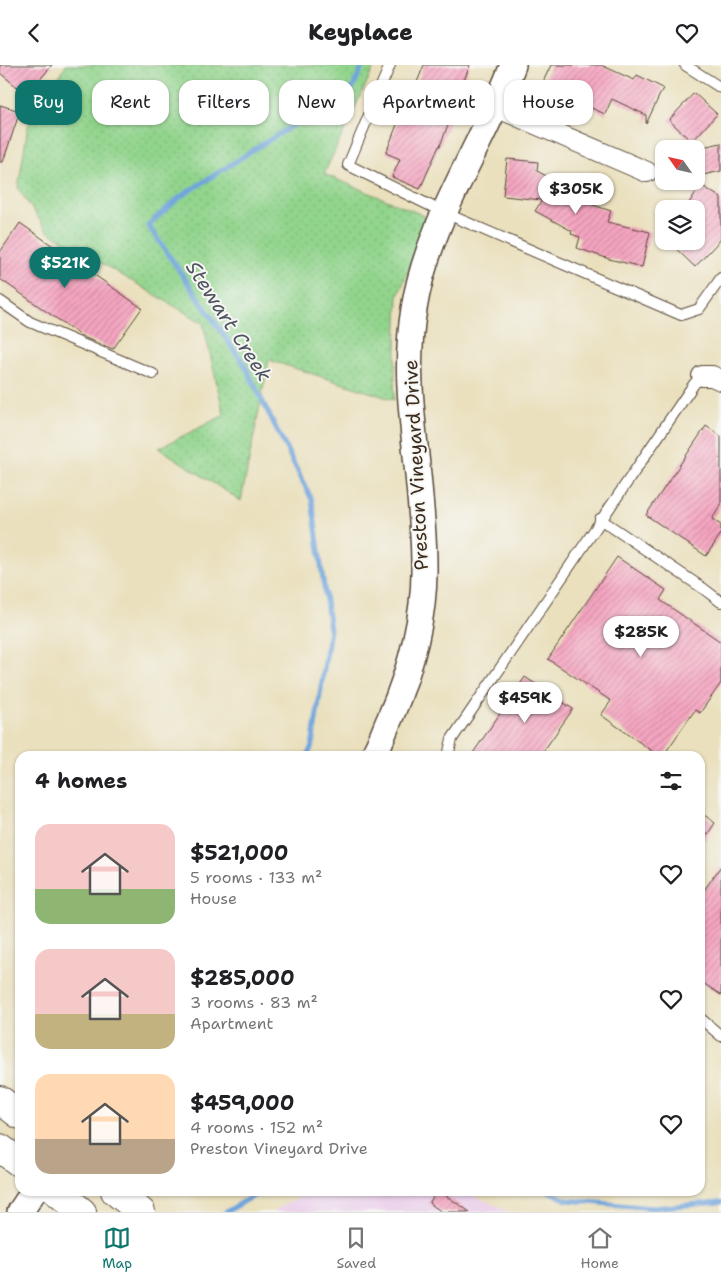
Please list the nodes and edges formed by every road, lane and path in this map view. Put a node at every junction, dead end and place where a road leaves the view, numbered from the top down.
1 (390, 65) edge
2 (513, 65) edge
3 (685, 65) edge
4 (721, 88) edge
5 (496, 107) junction
6 (647, 172) dead end
7 (445, 213) junction
8 (721, 278) edge
9 (0, 301) edge
10 (153, 374) dead end
11 (711, 378) edge
12 (600, 519) junction
13 (721, 602) edge
14 (377, 751) edge
15 (449, 751) edge
16 (705, 1022) edge
17 (721, 1036) edge
18 (0, 1100) edge
19 (15, 1111) edge
20 (0, 1148) edge
21 (15, 1159) edge
22 (31, 1196) edge
23 (122, 1196) edge
24 (20, 1212) edge
25 (141, 1212) edge

1 - 7 lane
2 - 5 street, Preston Vineyard Drive
3 - 4 lane
5 - 6 street
5 - 7 street, Preston Vineyard Drive
7 - 8 lane
7 - 14 street, Preston Vineyard Drive
9 - 10 lane
11 - 12 lane
12 - 13 lane
12 - 15 lane
16 - 17 lane
18 - 19 main road
20 - 21 main road
22 - 24 street
23 - 25 main road

